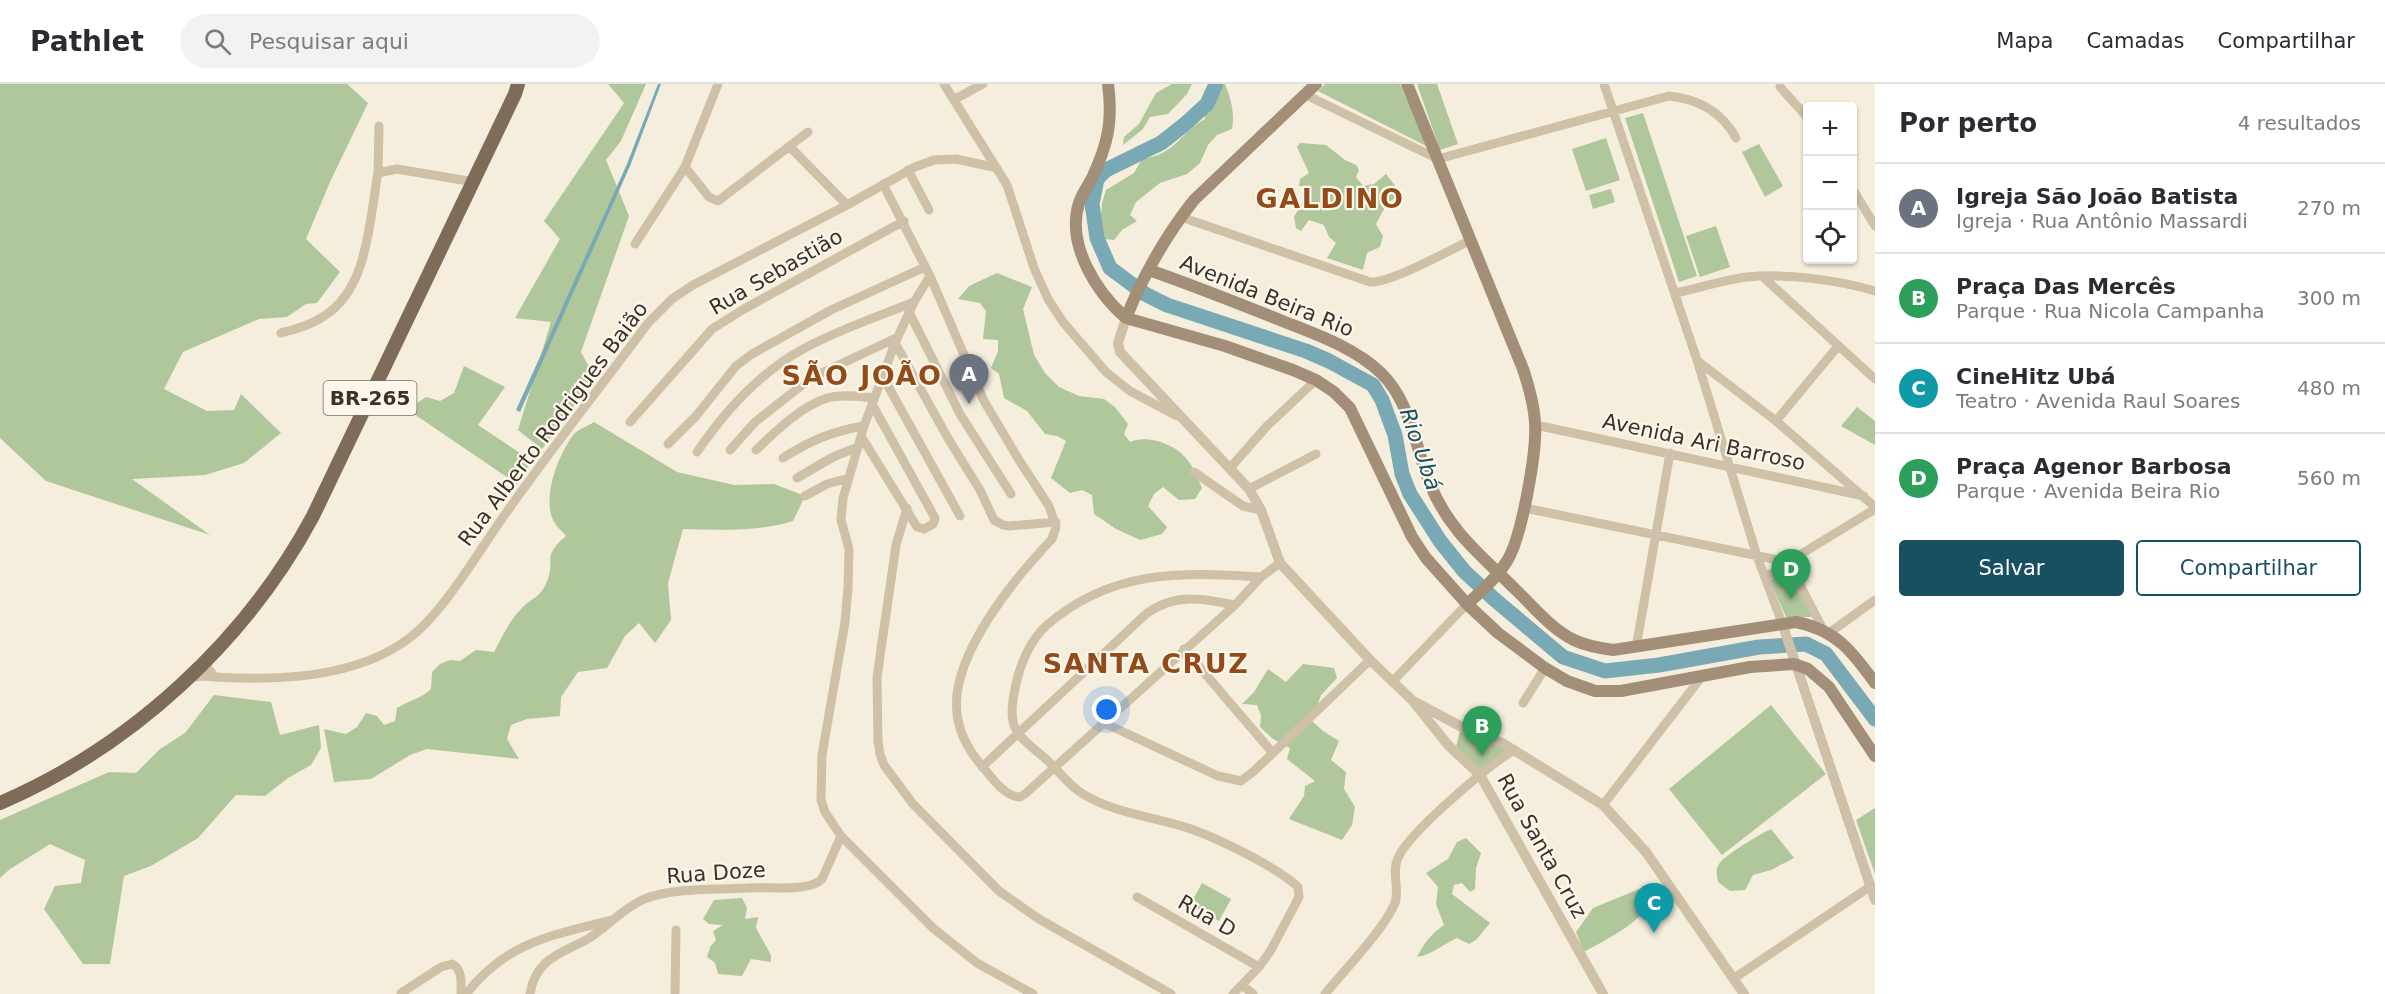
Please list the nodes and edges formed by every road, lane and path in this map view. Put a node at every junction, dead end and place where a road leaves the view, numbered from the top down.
1 (527, 84) edge
2 (718, 84) edge
3 (944, 84) edge
4 (982, 84) edge
5 (1108, 84) edge
6 (1316, 84) edge
7 (1407, 84) edge
8 (1604, 84) edge
9 (1780, 87) dead end
10 (517, 89) edge
11 (1304, 94) junction
12 (955, 99) junction
13 (1612, 112) junction
14 (1803, 112) edge
15 (379, 126) dead end
16 (808, 132) dead end
17 (1736, 138) dead end
18 (790, 147) junction
19 (1438, 159) junction
20 (685, 167) junction
21 (997, 168) junction
22 (908, 170) junction
23 (378, 173) junction
24 (474, 182) junction
25 (884, 183) junction
26 (1857, 196) edge
27 (847, 205) junction
28 (929, 210) dead end
29 (1180, 217) junction
30 (904, 221) junction
31 (1875, 226) edge
32 (1471, 240) junction
33 (635, 244) dead end
34 (928, 271) junction
35 (1147, 274) junction
36 (1763, 277) junction
37 (1875, 291) edge
38 (1675, 293) junction
39 (912, 307) junction
40 (1127, 314) junction
41 (281, 333) dead end
42 (896, 340) junction
43 (1838, 346) junction
44 (1697, 360) junction
45 (883, 377) junction
46 (1875, 379) edge
47 (1316, 380) junction
48 (873, 401) junction
49 (1183, 419) junction
50 (1776, 421) junction
51 (630, 422) dead end
52 (1536, 425) junction
53 (864, 426) junction
54 (861, 436) junction
55 (668, 444) dead end
56 (858, 447) junction
57 (730, 450) dead end
58 (756, 450) dead end
59 (697, 452) dead end
60 (1670, 453) junction
61 (1316, 454) dead end
62 (783, 458) dead end
63 (1728, 466) junction
64 (1230, 468) junction
65 (1194, 472) dead end
66 (797, 478) dead end
67 (849, 478) junction
68 (1250, 489) junction
69 (1011, 494) dead end
70 (805, 496) dead end
71 (1864, 496) junction
72 (907, 508) junction
73 (1525, 508) junction
74 (1875, 508) edge
75 (1261, 510) junction
76 (960, 516) dead end
77 (1056, 522) junction
78 (1656, 534) junction
79 (1757, 556) junction
80 (1791, 562) junction
81 (1280, 563) junction
82 (1765, 575) junction
83 (1495, 576) junction
84 (1261, 577) junction
85 (1875, 600) edge
86 (1470, 601) junction
87 (1235, 604) junction
88 (1782, 623) junction
89 (1826, 631) junction
90 (1636, 648) junction
91 (1184, 649) junction
92 (210, 657) junction
93 (1370, 660) junction
94 (1793, 660) junction
95 (1545, 668) junction
96 (1703, 675) junction
97 (215, 677) junction
98 (187, 679) junction
99 (1392, 682) junction
100 (1875, 683) edge
101 (1412, 700) junction
102 (1523, 703) dead end
103 (1102, 723) junction
104 (1460, 726) junction
105 (1017, 734) junction
106 (1448, 745) junction
107 (1514, 750) junction
108 (1272, 752) junction
109 (1875, 756) edge
110 (982, 767) junction
111 (1055, 767) junction
112 (1480, 775) junction
113 (0, 803) edge
114 (1604, 805) junction
115 (841, 836) junction
116 (1871, 886) junction
117 (1137, 897) dead end
118 (1875, 900) edge
119 (613, 919) junction
120 (676, 930) dead end
121 (1259, 967) junction
122 (1733, 979) junction
123 (1242, 985) junction
124 (1018, 991) edge
125 (401, 993) edge
126 (461, 994) edge
127 (466, 994) edge
128 (530, 994) edge
129 (675, 994) edge
130 (1033, 994) edge
131 (1171, 994) edge
132 (1233, 994) edge
133 (1253, 994) edge
134 (1325, 994) edge
135 (1603, 994) edge
136 (1744, 994) edge

1 - 10 main road, BR-265
2 - 20 street
3 - 12 street
4 - 12 street
5 - 40 main road
6 - 11 main road
7 - 19 main road
8 - 13 street
9 - 14 street
10 - 24 main road, BR-265
11 - 19 street
11 - 29 main road
12 - 21 street
13 - 17 street
13 - 19 street
13 - 38 street
15 - 23 street
16 - 18 street
18 - 20 street
18 - 27 street
19 - 32 main road
20 - 33 street
21 - 22 street, Rua Alberto Rodrigues Baião
21 - 49 street
22 - 25 street, Rua Alberto Rodrigues Baião
22 - 28 street
23 - 24 street
23 - 41 street
24 - 92 main road, BR-265
25 - 27 street, Rua Alberto Rodrigues Baião
25 - 30 street
26 - 31 street
27 - 97 street, Rua Alberto Rodrigues Baião
29 - 32 street
29 - 35 main road
30 - 34 street
30 - 51 street, Rua Sebastião
32 - 52 main road
34 - 39 street
34 - 55 street
34 - 77 street
35 - 40 main road
35 - 83 main road, Avenida Beira Rio
36 - 37 street
36 - 38 street
36 - 43 street
38 - 44 street
39 - 42 street
39 - 59 street
39 - 69 street
40 - 47 main road
40 - 49 street
42 - 45 street
42 - 57 street
42 - 77 street
43 - 46 street
43 - 50 street
44 - 50 street
44 - 63 street
45 - 48 street
45 - 76 street
47 - 64 street
47 - 86 main road
48 - 53 street
48 - 58 street
48 - 72 street
49 - 64 street
50 - 71 street
52 - 60 street, Avenida Ari Barroso
52 - 73 main road
53 - 54 street
53 - 62 street
54 - 56 street
54 - 72 street
56 - 66 street
56 - 67 street
60 - 63 street, Avenida Ari Barroso
60 - 78 street
61 - 68 street
63 - 71 street, Avenida Ari Barroso
63 - 79 street
64 - 68 street
65 - 75 street
67 - 70 street
67 - 115 street
68 - 75 street
71 - 74 street
72 - 131 street
73 - 78 street
73 - 83 main road
74 - 80 street
75 - 81 street
77 - 110 street
78 - 79 street
78 - 90 street
79 - 80 street
79 - 82 street
80 - 82 street
80 - 89 street
81 - 84 street
81 - 93 street
82 - 88 street
83 - 86 main road
83 - 90 main road, Avenida Beira Rio
84 - 87 street
84 - 105 street
85 - 89 street
86 - 95 main road
86 - 99 street
87 - 91 street
87 - 105 street
88 - 89 main road, Avenida Beira Rio
88 - 90 main road, Avenida Beira Rio
88 - 94 street
89 - 100 main road
91 - 103 street
91 - 108 street
92 - 97 street
92 - 98 main road, BR-265
93 - 99 street
93 - 108 street
94 - 96 main road
94 - 109 main road
94 - 116 street
95 - 96 main road
95 - 102 street
96 - 114 street
97 - 98 street, Rua Alberto Rodrigues Baião
98 - 113 main road, BR-265
99 - 101 street
101 - 104 street
101 - 106 street, Rua Santa Cruz
103 - 108 street
103 - 111 street
104 - 106 street
104 - 107 street
105 - 110 street
105 - 111 street
106 - 112 street, Rua Santa Cruz
107 - 112 street
107 - 114 street
110 - 111 street
111 - 121 street
112 - 134 street
112 - 135 street, Rua Santa Cruz
114 - 122 street
115 - 119 street, Rua Doze
115 - 124 street
116 - 118 street
116 - 122 street
117 - 121 street, Rua D
119 - 127 street
119 - 128 street, Rua Doze
120 - 129 street
121 - 123 street
122 - 136 street
123 - 132 street
123 - 133 street
124 - 130 street
125 - 126 street

